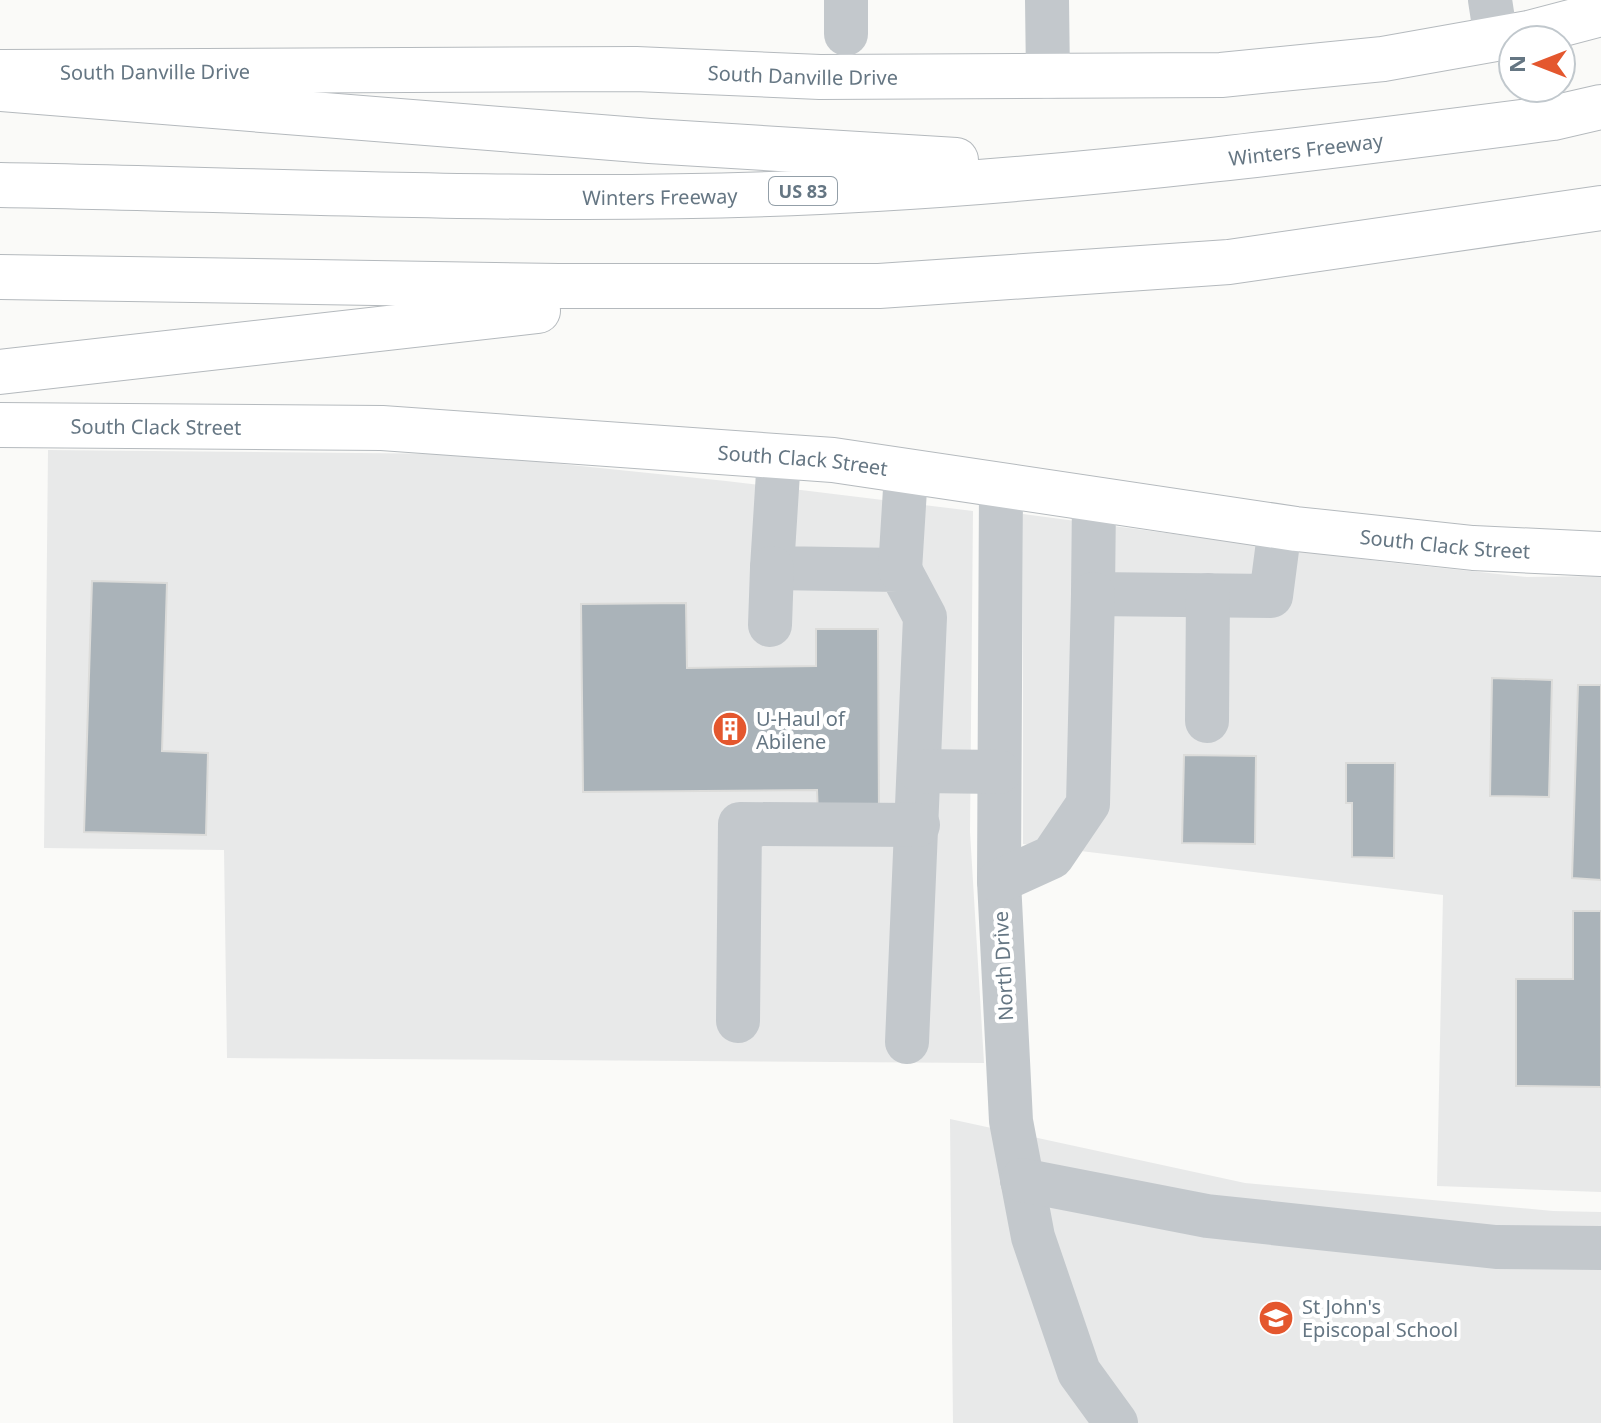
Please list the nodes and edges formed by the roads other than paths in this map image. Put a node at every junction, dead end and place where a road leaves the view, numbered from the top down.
1 (1047, 0) edge
2 (1601, 14) edge
3 (1493, 19) edge
4 (0, 72) edge
5 (1048, 77) junction
6 (0, 89) edge
7 (1601, 107) edge
8 (1118, 171) junction
9 (0, 185) edge
10 (1601, 208) edge
11 (0, 277) edge
12 (941, 282) junction
13 (0, 372) edge
14 (0, 425) edge
15 (779, 457) junction
16 (906, 473) junction
17 (1001, 487) junction
18 (1094, 500) junction
19 (1280, 527) junction
20 (1601, 554) edge
21 (772, 568) junction
22 (900, 570) junction
23 (1093, 594) junction
24 (1208, 595) junction
25 (770, 625) dead end
26 (1207, 721) dead end
27 (920, 771) junction
28 (999, 772) junction
29 (918, 825) junction
30 (999, 881) junction
31 (738, 1021) dead end
32 (907, 1042) dead end
33 (1022, 1180) junction
34 (1601, 1248) edge
35 (1116, 1423) edge

1 - 5 street
2 - 3 main road, South Danville Drive
3 - 5 main road, South Danville Drive
4 - 5 main road, South Danville Drive
6 - 8 main road
7 - 8 main road, Winters Freeway / US 83
8 - 9 main road, Winters Freeway / US 83
10 - 12 main road
11 - 12 main road
12 - 13 main road
14 - 15 main road, South Clack Street
15 - 16 main road, South Clack Street
15 - 21 street
16 - 17 main road, South Clack Street
16 - 22 street
17 - 18 main road, South Clack Street
17 - 28 street, North Drive
18 - 19 main road, South Clack Street
18 - 23 street
19 - 20 main road, South Clack Street
19 - 24 street
21 - 22 street
21 - 25 street
22 - 27 street
23 - 24 street
23 - 30 street
24 - 26 street
27 - 28 street
27 - 29 street
28 - 30 street, North Drive
29 - 31 street
29 - 32 street
30 - 33 street, North Drive
33 - 34 street
33 - 35 street, North Drive

